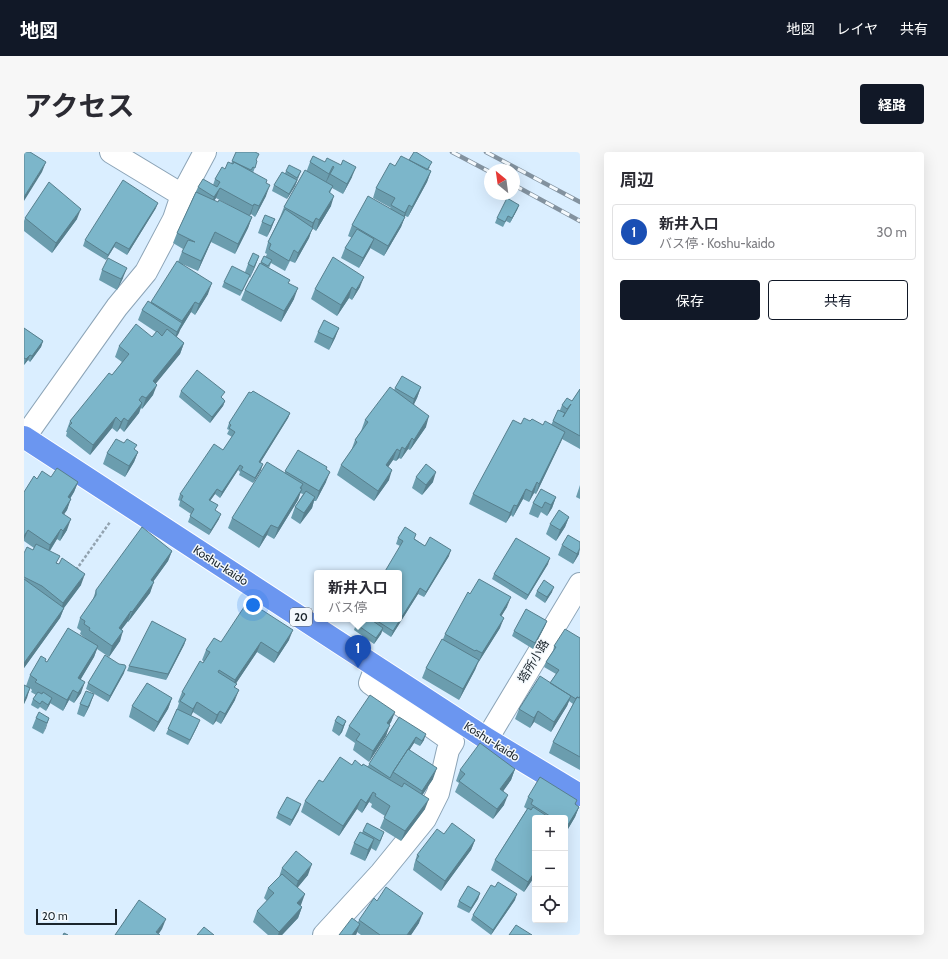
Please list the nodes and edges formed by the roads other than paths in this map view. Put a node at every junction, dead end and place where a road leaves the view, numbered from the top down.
1 (111, 152) edge
2 (205, 152) edge
3 (182, 195) junction
4 (24, 437) edge
5 (580, 584) edge
6 (376, 666) junction
7 (487, 739) junction
8 (580, 795) edge
9 (324, 935) edge

1 - 3 street
2 - 3 street
3 - 4 street
4 - 6 highway, Koshu-kaido / 20
5 - 7 street, 塔所小路
6 - 7 highway, Koshu-kaido / 20
6 - 9 street
7 - 8 highway, Koshu-kaido / 20

